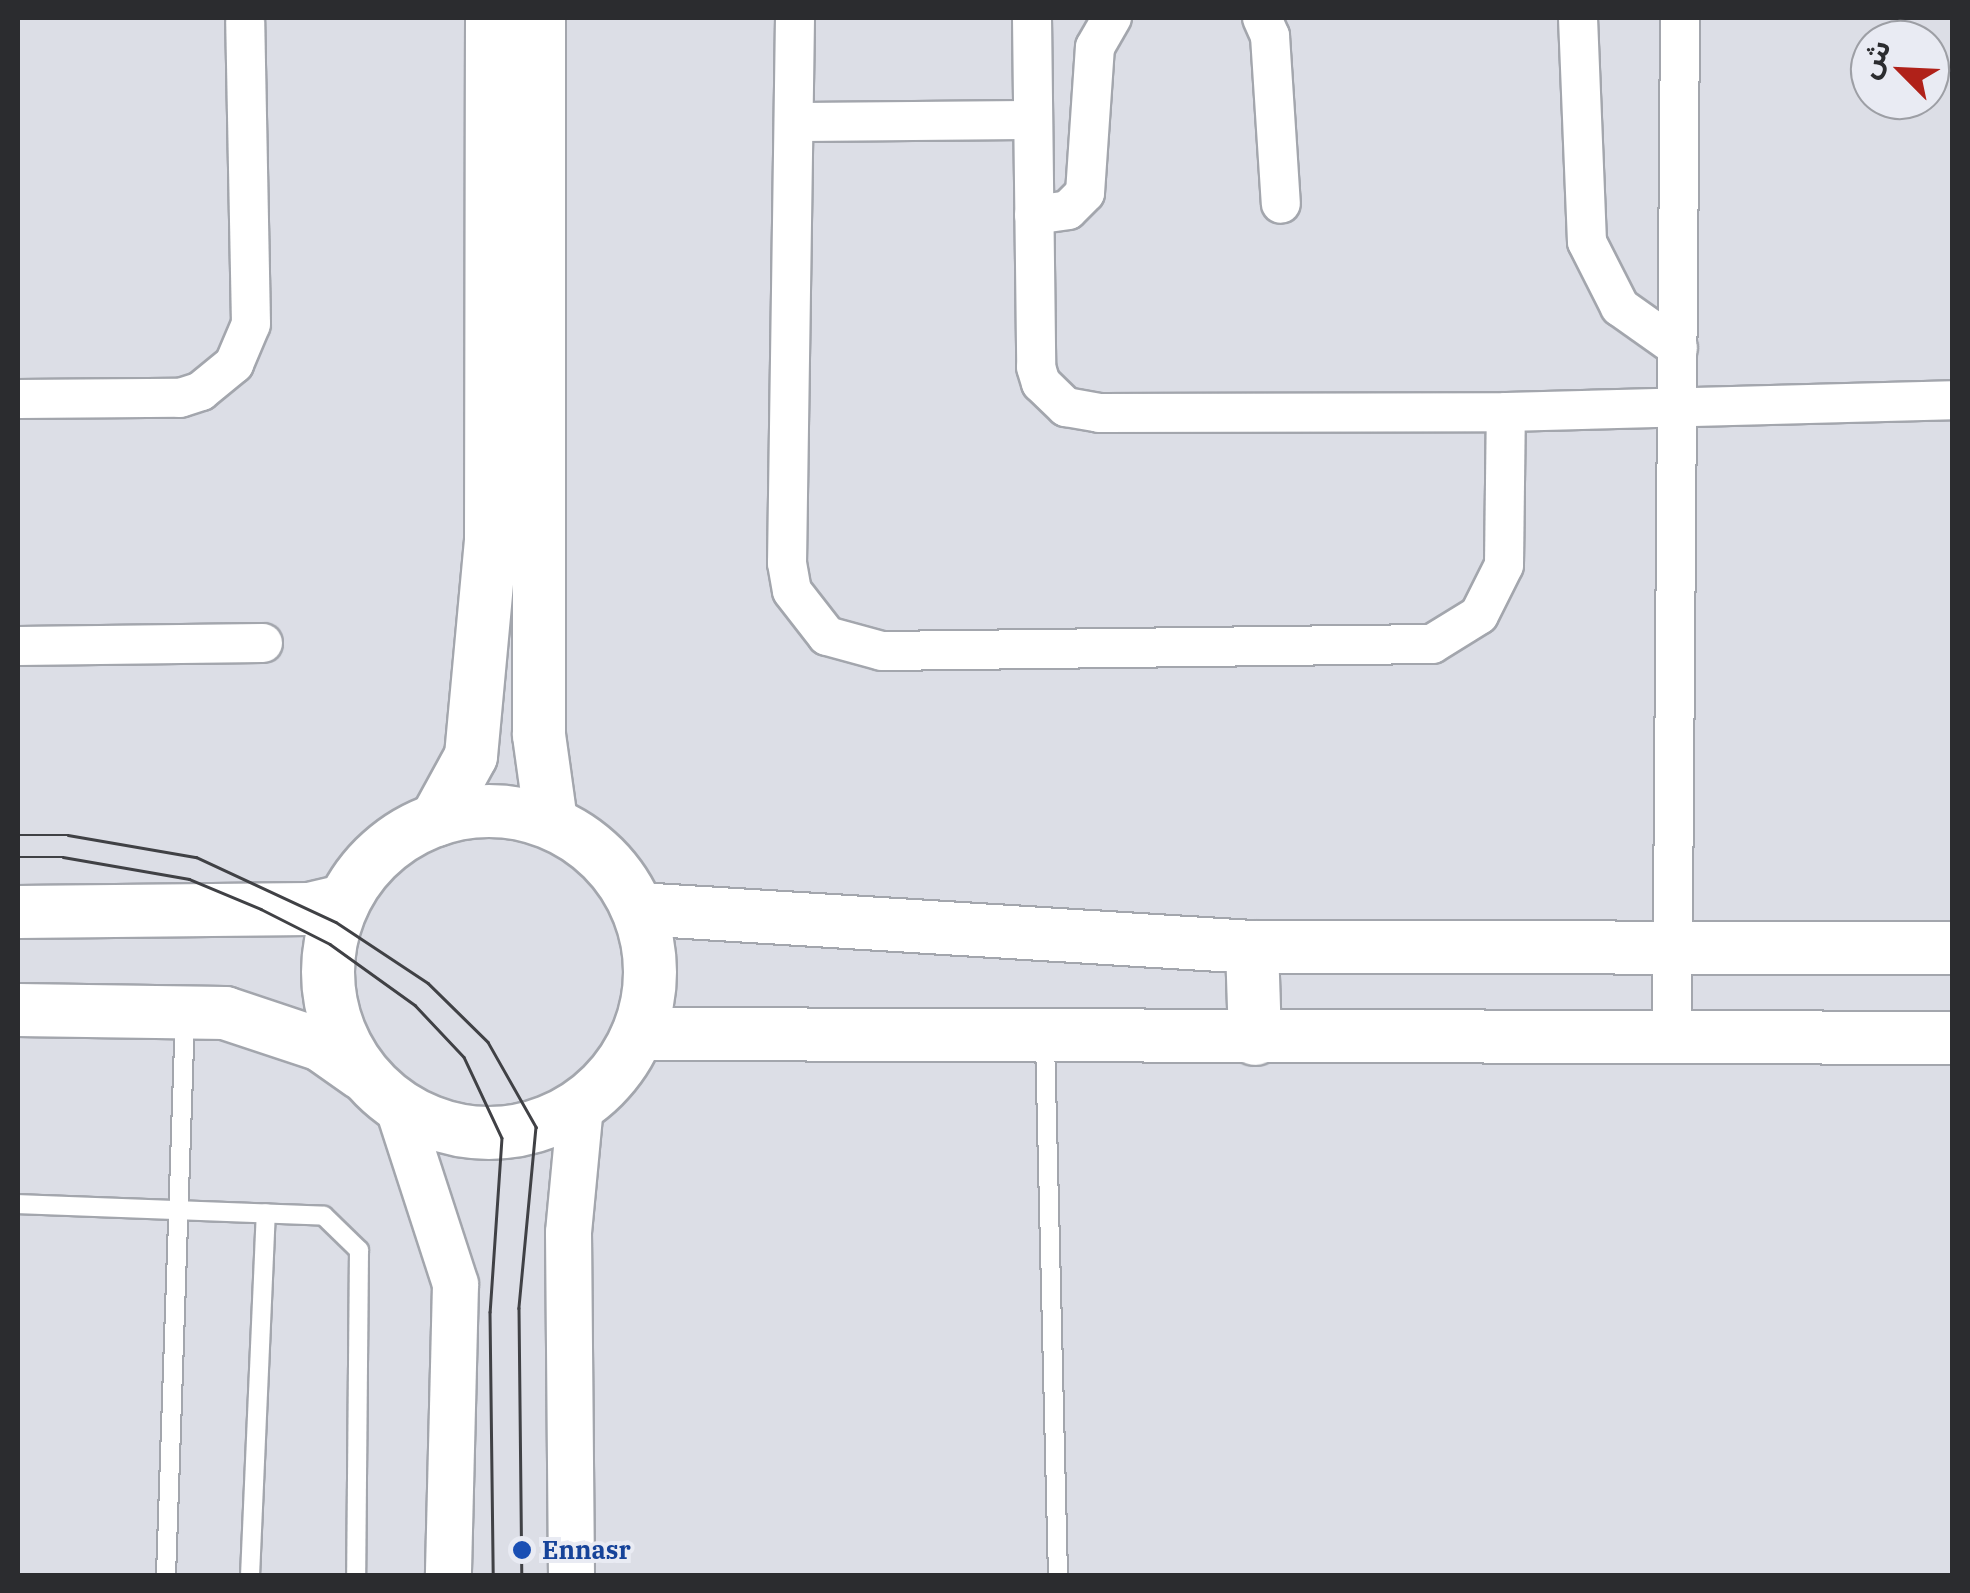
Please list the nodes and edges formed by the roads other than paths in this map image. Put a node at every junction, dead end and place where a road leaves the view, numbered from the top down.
1 (492, 18) edge
2 (539, 18) edge
3 (796, 18) edge
4 (1032, 18) edge
5 (1112, 18) edge
6 (1262, 18) edge
7 (1578, 18) edge
8 (1680, 18) edge
9 (245, 22) dead end
10 (1032, 120) junction
11 (794, 122) junction
12 (1281, 204) dead end
13 (1034, 216) junction
14 (1678, 348) junction
15 (18, 399) edge
16 (1952, 400) edge
17 (1679, 404) junction
18 (1506, 412) junction
19 (263, 643) dead end
20 (18, 646) edge
21 (436, 820) junction
22 (551, 822) junction
23 (344, 900) junction
24 (638, 909) junction
25 (18, 912) edge
26 (1252, 947) junction
27 (1674, 948) junction
28 (1952, 948) edge
29 (18, 1010) edge
30 (185, 1010) junction
31 (638, 1034) junction
32 (1952, 1038) edge
33 (1044, 1039) junction
34 (1255, 1039) junction
35 (1672, 1039) junction
36 (380, 1090) junction
37 (580, 1106) junction
38 (18, 1204) edge
39 (180, 1210) junction
40 (266, 1213) junction
41 (166, 1576) edge
42 (250, 1576) edge
43 (356, 1576) edge
44 (448, 1576) edge
45 (572, 1576) edge
46 (1058, 1576) edge

1 - 21 main road
2 - 22 main road
3 - 11 street
4 - 10 street
5 - 13 street
6 - 12 street
7 - 14 street
8 - 14 street
9 - 15 street
10 - 11 street
10 - 13 street
11 - 18 street
13 - 18 street
14 - 17 street
16 - 17 street
17 - 18 street
17 - 27 street
19 - 20 street
21 - 22 main road
21 - 23 main road
22 - 24 main road
23 - 25 main road
23 - 36 main road
24 - 26 main road
24 - 31 main road
26 - 27 main road
26 - 34 main road
27 - 28 main road
27 - 35 street
29 - 30 main road
30 - 36 main road
30 - 39 lane
31 - 33 main road
31 - 37 main road
32 - 35 main road
33 - 34 main road
33 - 46 lane
34 - 35 main road
36 - 37 main road
36 - 44 street
37 - 45 street
38 - 39 lane
39 - 40 lane
39 - 41 lane
40 - 42 lane
40 - 43 lane

